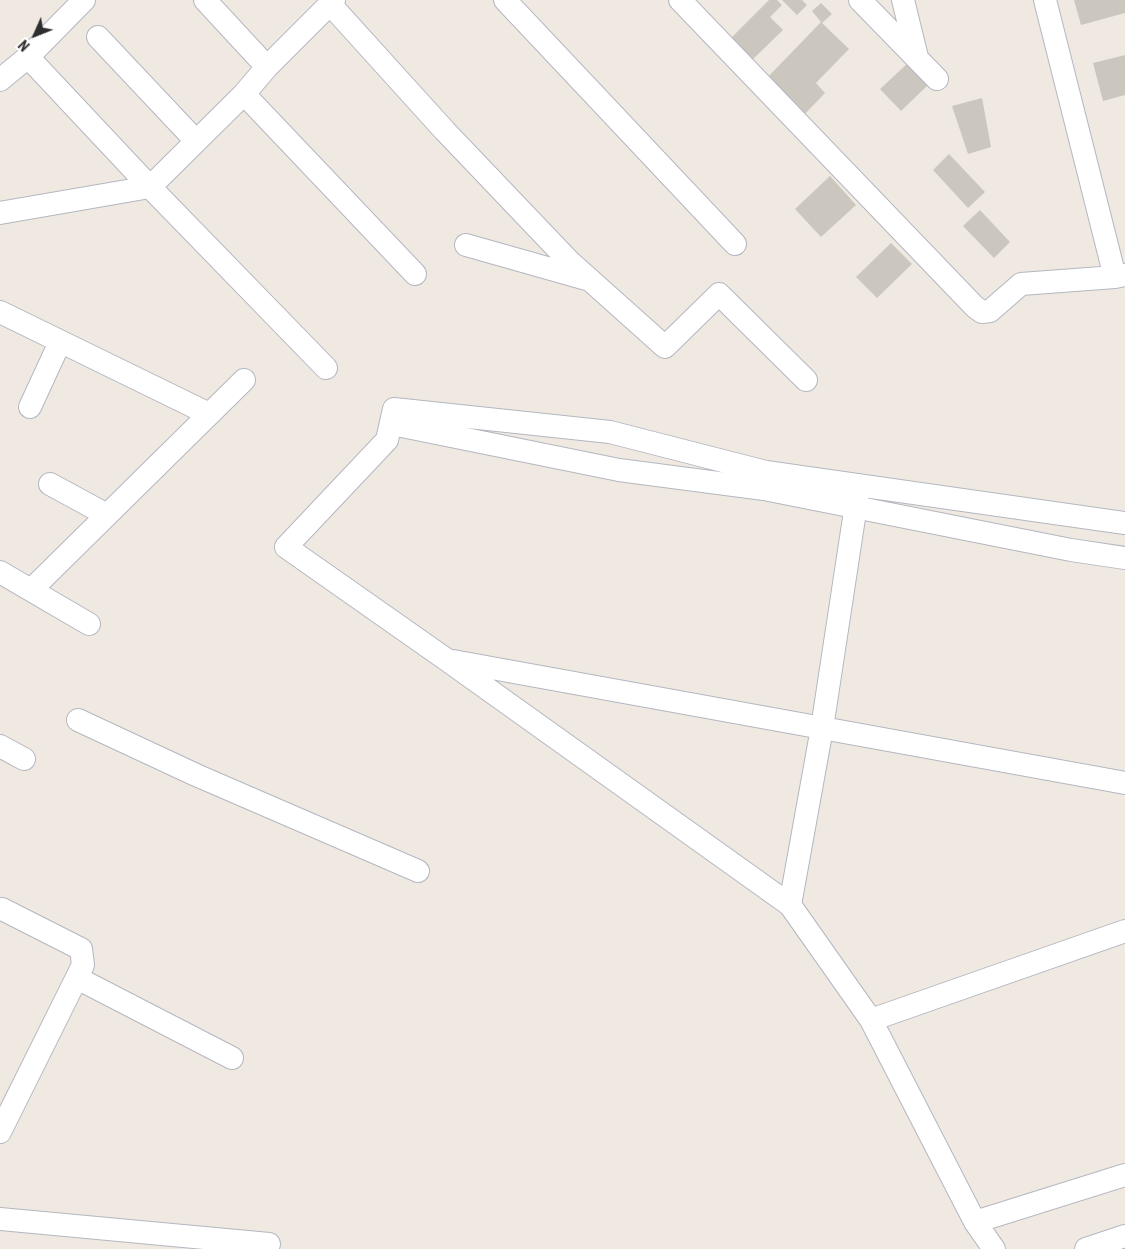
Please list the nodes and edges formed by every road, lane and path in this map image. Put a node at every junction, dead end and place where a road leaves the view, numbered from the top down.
1 (84, 0) edge
2 (205, 0) edge
3 (505, 0) edge
4 (680, 0) edge
5 (860, 0) edge
6 (903, 0) edge
7 (1045, 0) edge
8 (332, 2) edge
9 (98, 36) dead end
10 (28, 57) junction
11 (917, 58) junction
12 (267, 67) junction
13 (937, 79) dead end
14 (0, 80) edge
15 (244, 94) junction
16 (196, 141) junction
17 (150, 187) junction
18 (0, 213) edge
19 (735, 244) dead end
20 (466, 245) dead end
21 (414, 274) dead end
22 (1120, 276) edge
23 (590, 280) junction
24 (0, 312) edge
25 (60, 342) junction
26 (326, 368) dead end
27 (244, 380) dead end
28 (806, 380) dead end
29 (30, 408) dead end
30 (209, 414) junction
31 (393, 416) junction
32 (50, 484) dead end
33 (859, 485) junction
34 (857, 508) junction
35 (107, 515) junction
36 (1125, 523) edge
37 (1125, 558) edge
38 (0, 572) edge
39 (32, 590) junction
40 (88, 624) dead end
41 (447, 660) junction
42 (78, 720) dead end
43 (822, 728) junction
44 (0, 746) edge
45 (24, 759) dead end
46 (1125, 783) edge
47 (418, 871) dead end
48 (790, 905) junction
49 (2, 909) dead end
50 (1125, 931) edge
51 (77, 978) junction
52 (871, 1020) junction
53 (232, 1058) dead end
54 (0, 1132) edge
55 (1125, 1175) edge
56 (0, 1219) edge
57 (975, 1222) junction
58 (1125, 1236) edge
59 (269, 1244) dead end
60 (994, 1249) edge
61 (1086, 1249) edge

1 - 10 street
2 - 12 street
3 - 19 street
4 - 22 street
5 - 11 street
6 - 11 street
7 - 22 street
8 - 12 street
8 - 23 street
9 - 16 street
10 - 14 street
10 - 17 street
11 - 13 street
12 - 15 street
15 - 16 street
15 - 21 street
16 - 17 street
17 - 18 street
17 - 26 street
20 - 23 street
23 - 28 street
24 - 25 street
25 - 29 street
25 - 30 street
27 - 30 street
30 - 35 street
31 - 33 street
31 - 34 street
31 - 41 street
32 - 35 street
33 - 34 street
33 - 36 street
34 - 37 street
34 - 43 street
35 - 39 street
38 - 39 street
39 - 40 street
41 - 43 street
41 - 48 street
42 - 47 street
43 - 46 street
43 - 48 street
44 - 45 street
48 - 52 street
49 - 51 street
50 - 52 street
51 - 53 street
51 - 54 street
52 - 57 street
55 - 57 street
56 - 59 street
57 - 60 street
58 - 61 street

